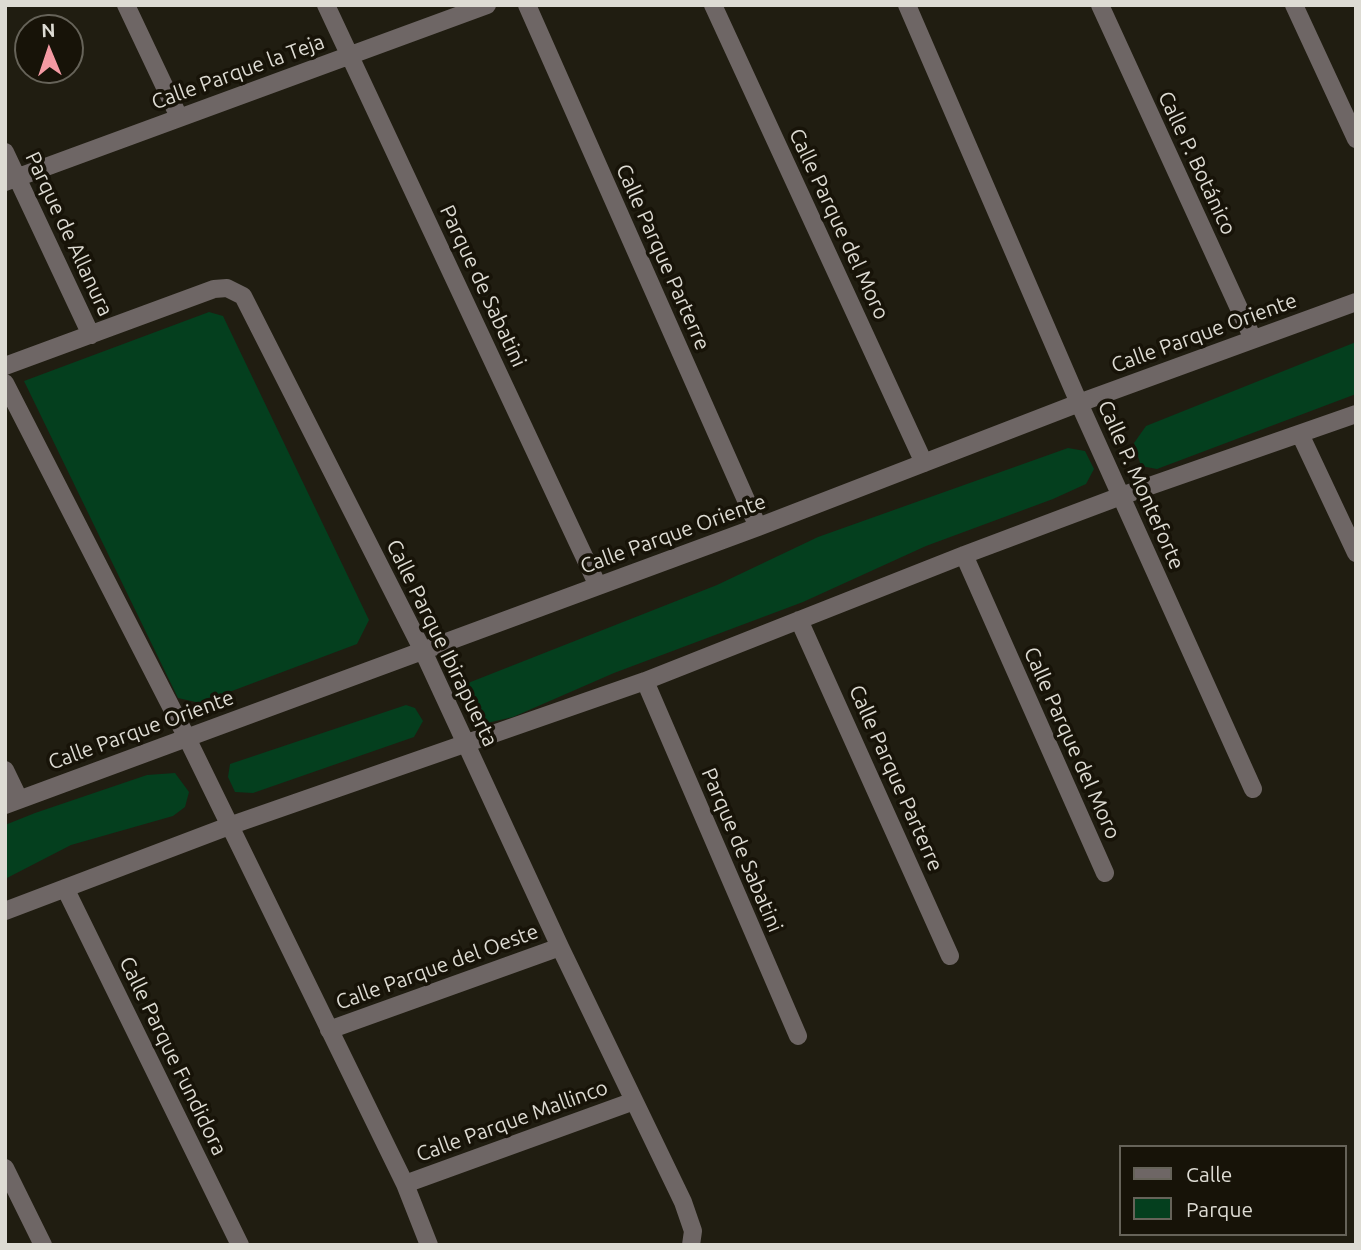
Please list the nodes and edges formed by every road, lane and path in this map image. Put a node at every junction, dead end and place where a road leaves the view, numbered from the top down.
1 (126, 5) edge
2 (326, 5) edge
3 (487, 5) edge
4 (527, 5) edge
5 (713, 5) edge
6 (907, 5) edge
7 (1100, 5) edge
8 (1294, 5) edge
9 (350, 55) junction
10 (179, 117) junction
11 (1356, 139) edge
12 (5, 152) edge
13 (11, 180) edge
14 (1356, 302) edge
15 (91, 335) junction
16 (1254, 339) junction
17 (5, 366) edge
18 (5, 383) edge
19 (1079, 403) junction
20 (1356, 414) edge
21 (1300, 434) junction
22 (924, 463) junction
23 (1121, 496) junction
24 (758, 527) junction
25 (1356, 553) edge
26 (964, 555) junction
27 (598, 586) junction
28 (799, 620) junction
29 (423, 651) junction
30 (645, 681) junction
31 (187, 737) junction
32 (466, 742) junction
33 (5, 770) edge
34 (1252, 789) dead end
35 (12, 802) edge
36 (229, 826) junction
37 (1105, 873) dead end
38 (65, 888) junction
39 (5, 911) edge
40 (560, 947) junction
41 (950, 956) dead end
42 (329, 1030) junction
43 (798, 1036) dead end
44 (634, 1101) junction
45 (5, 1168) edge
46 (405, 1184) junction
47 (43, 1245) edge
48 (240, 1245) edge
49 (429, 1245) edge
50 (691, 1245) edge

1 - 10 street
2 - 9 street, Parque de Sabatini
3 - 9 street, Calle Parque la Teja
4 - 24 street, Calle Parque Parterre
5 - 22 street, Calle Parque del Moro
6 - 19 street, Calle P. Monteforte
7 - 16 street, Calle P. Botánico
8 - 11 street
9 - 10 street, Calle Parque la Teja
9 - 27 street, Parque de Sabatini
10 - 13 street, Calle Parque la Teja
12 - 13 street, Parque de Allanura
13 - 15 street, Parque de Allanura
14 - 16 street, Calle Parque Oriente
15 - 17 street, Calle Parque Ibirapuerta
15 - 29 street, Calle Parque Ibirapuerta
16 - 19 street, Calle Parque Oriente
18 - 31 street
19 - 22 street, Calle Parque Oriente
19 - 23 street, Calle P. Monteforte
20 - 21 street
21 - 23 street
21 - 25 street
22 - 24 street, Calle Parque Oriente
23 - 26 street
23 - 34 street, Calle P. Monteforte
24 - 27 street, Calle Parque Oriente
26 - 28 street
26 - 37 street, Calle Parque del Moro
27 - 29 street, Calle Parque Oriente
28 - 30 street
28 - 41 street, Calle Parque Parterre
29 - 31 street, Calle Parque Oriente
29 - 32 street, Calle Parque Ibirapuerta
30 - 32 street
30 - 43 street, Parque de Sabatini
31 - 35 street, Calle Parque Oriente
31 - 36 street
32 - 36 street
32 - 40 street, Calle Parque Ibirapuerta
33 - 35 street
36 - 38 street
36 - 42 street
38 - 39 street
38 - 48 street, Calle Parque Fundidora
40 - 42 street, Calle Parque del Oeste
40 - 44 street, Calle Parque Ibirapuerta
42 - 46 street
44 - 46 street, Calle Parque Mallinco
44 - 50 street, Calle Parque Ibirapuerta
45 - 47 street
46 - 49 street

